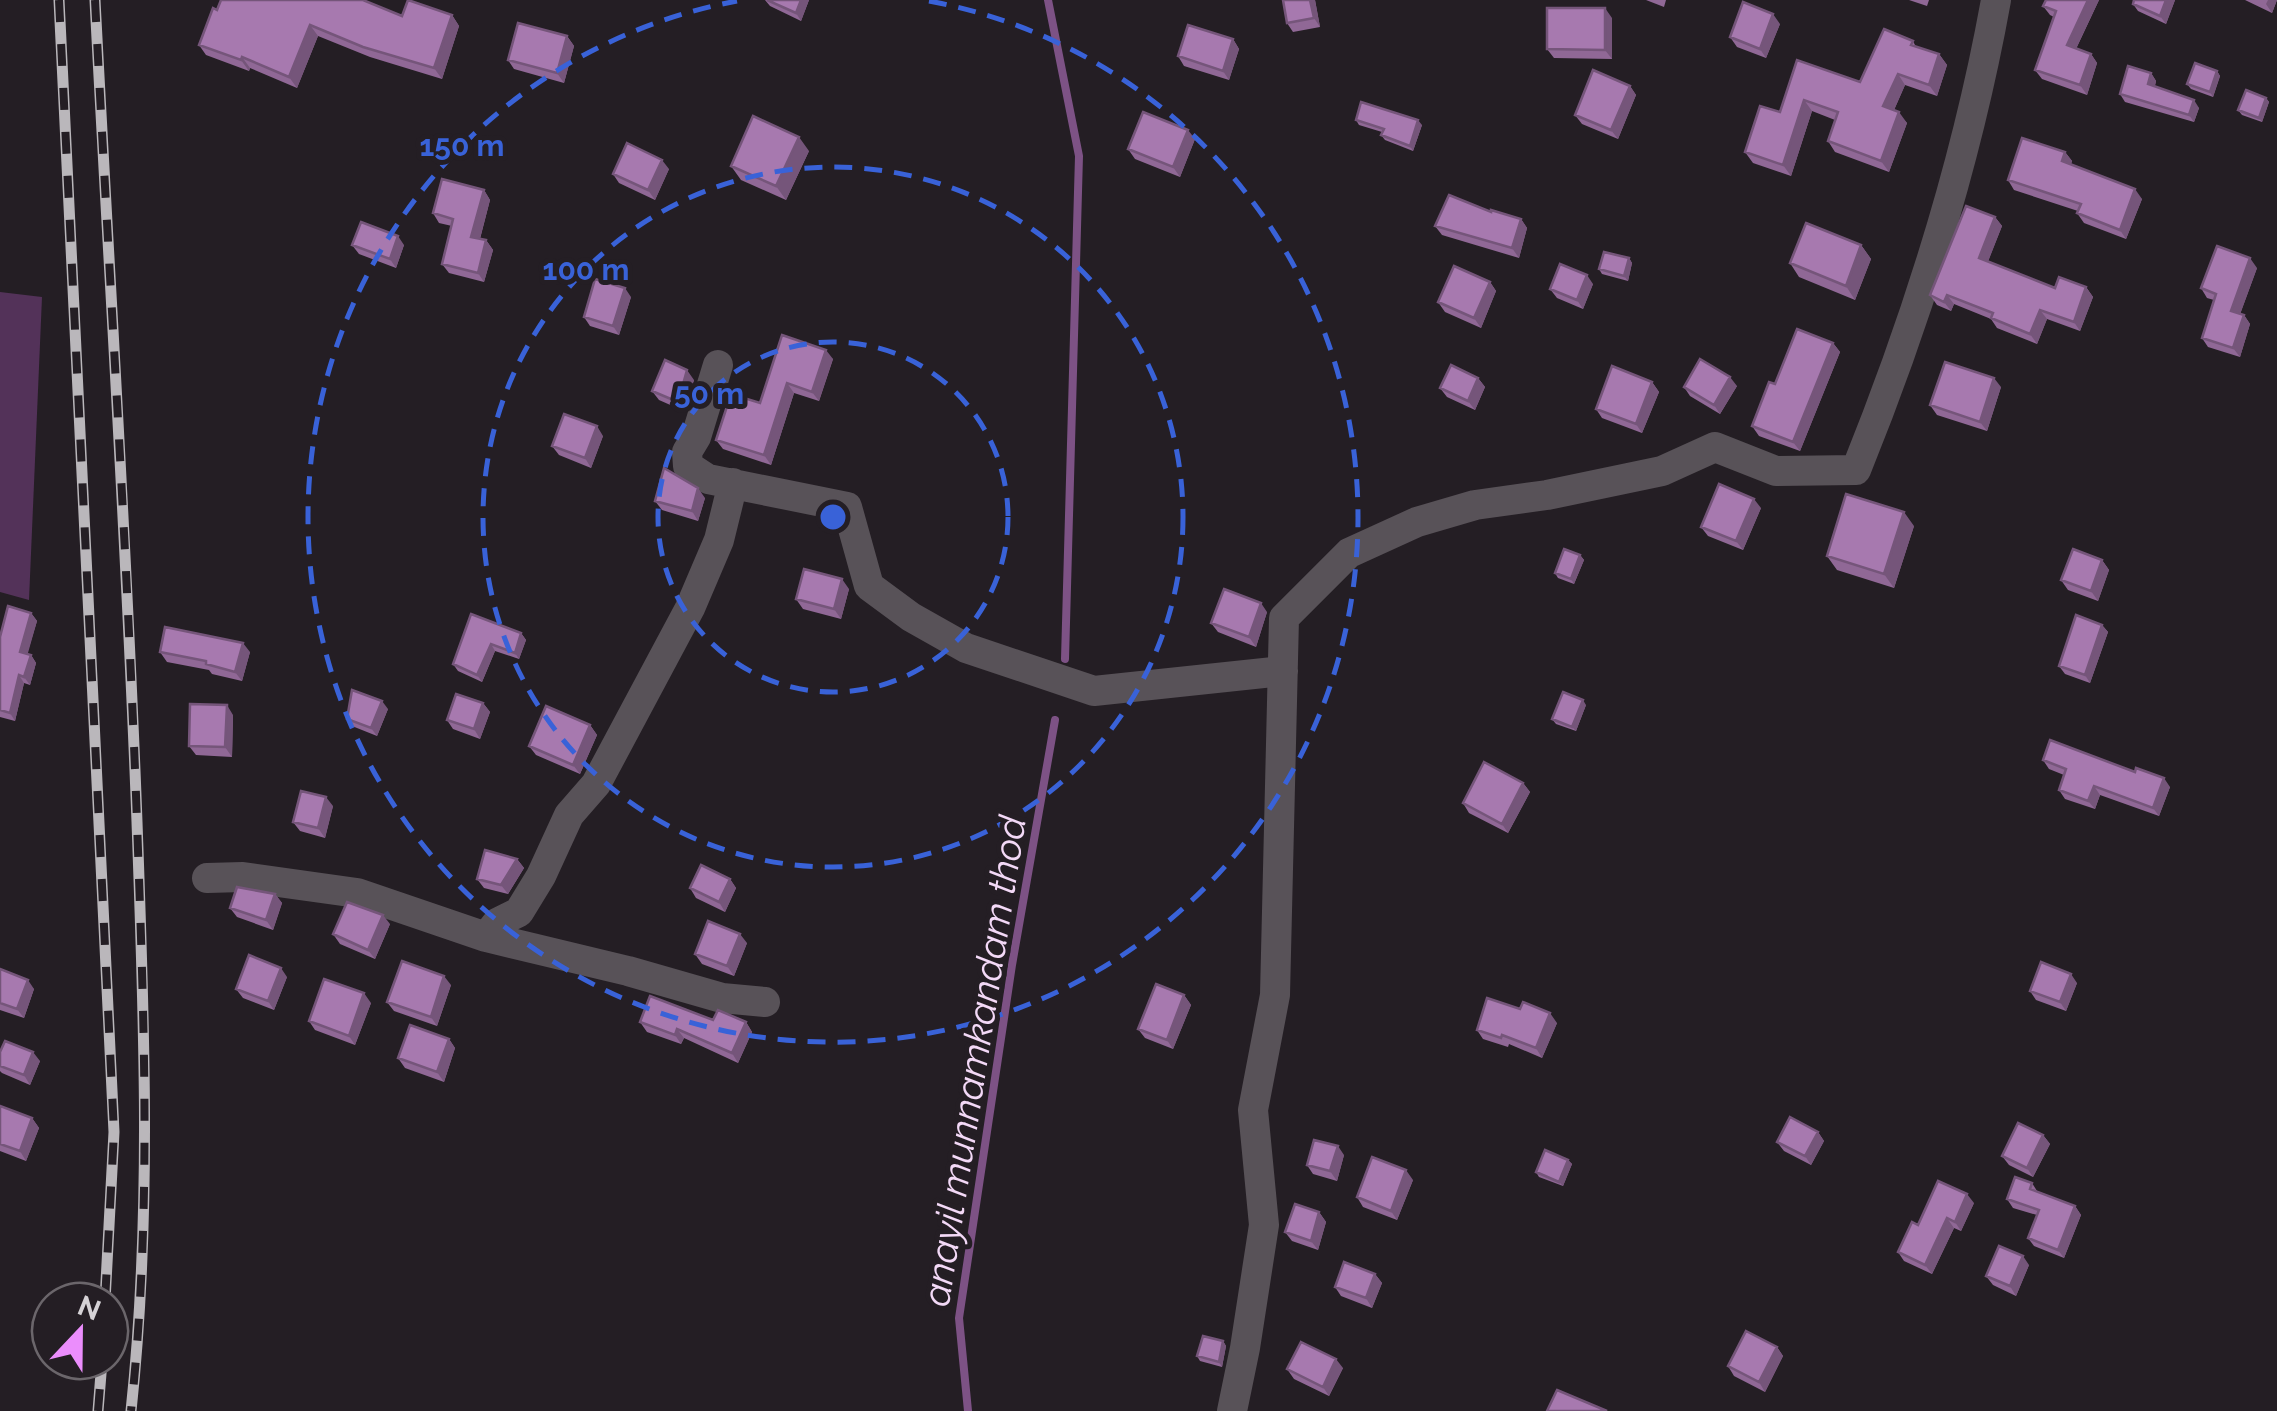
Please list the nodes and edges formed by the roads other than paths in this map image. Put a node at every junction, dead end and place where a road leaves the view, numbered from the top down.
1 (1996, 0) edge
2 (718, 364) dead end
3 (732, 483) junction
4 (1282, 671) junction
5 (207, 878) dead end
6 (486, 937) junction
7 (766, 1002) dead end
8 (1232, 1411) edge

1 - 4 street
2 - 3 street
3 - 4 street
3 - 6 street
4 - 8 street
5 - 6 street
6 - 7 street

